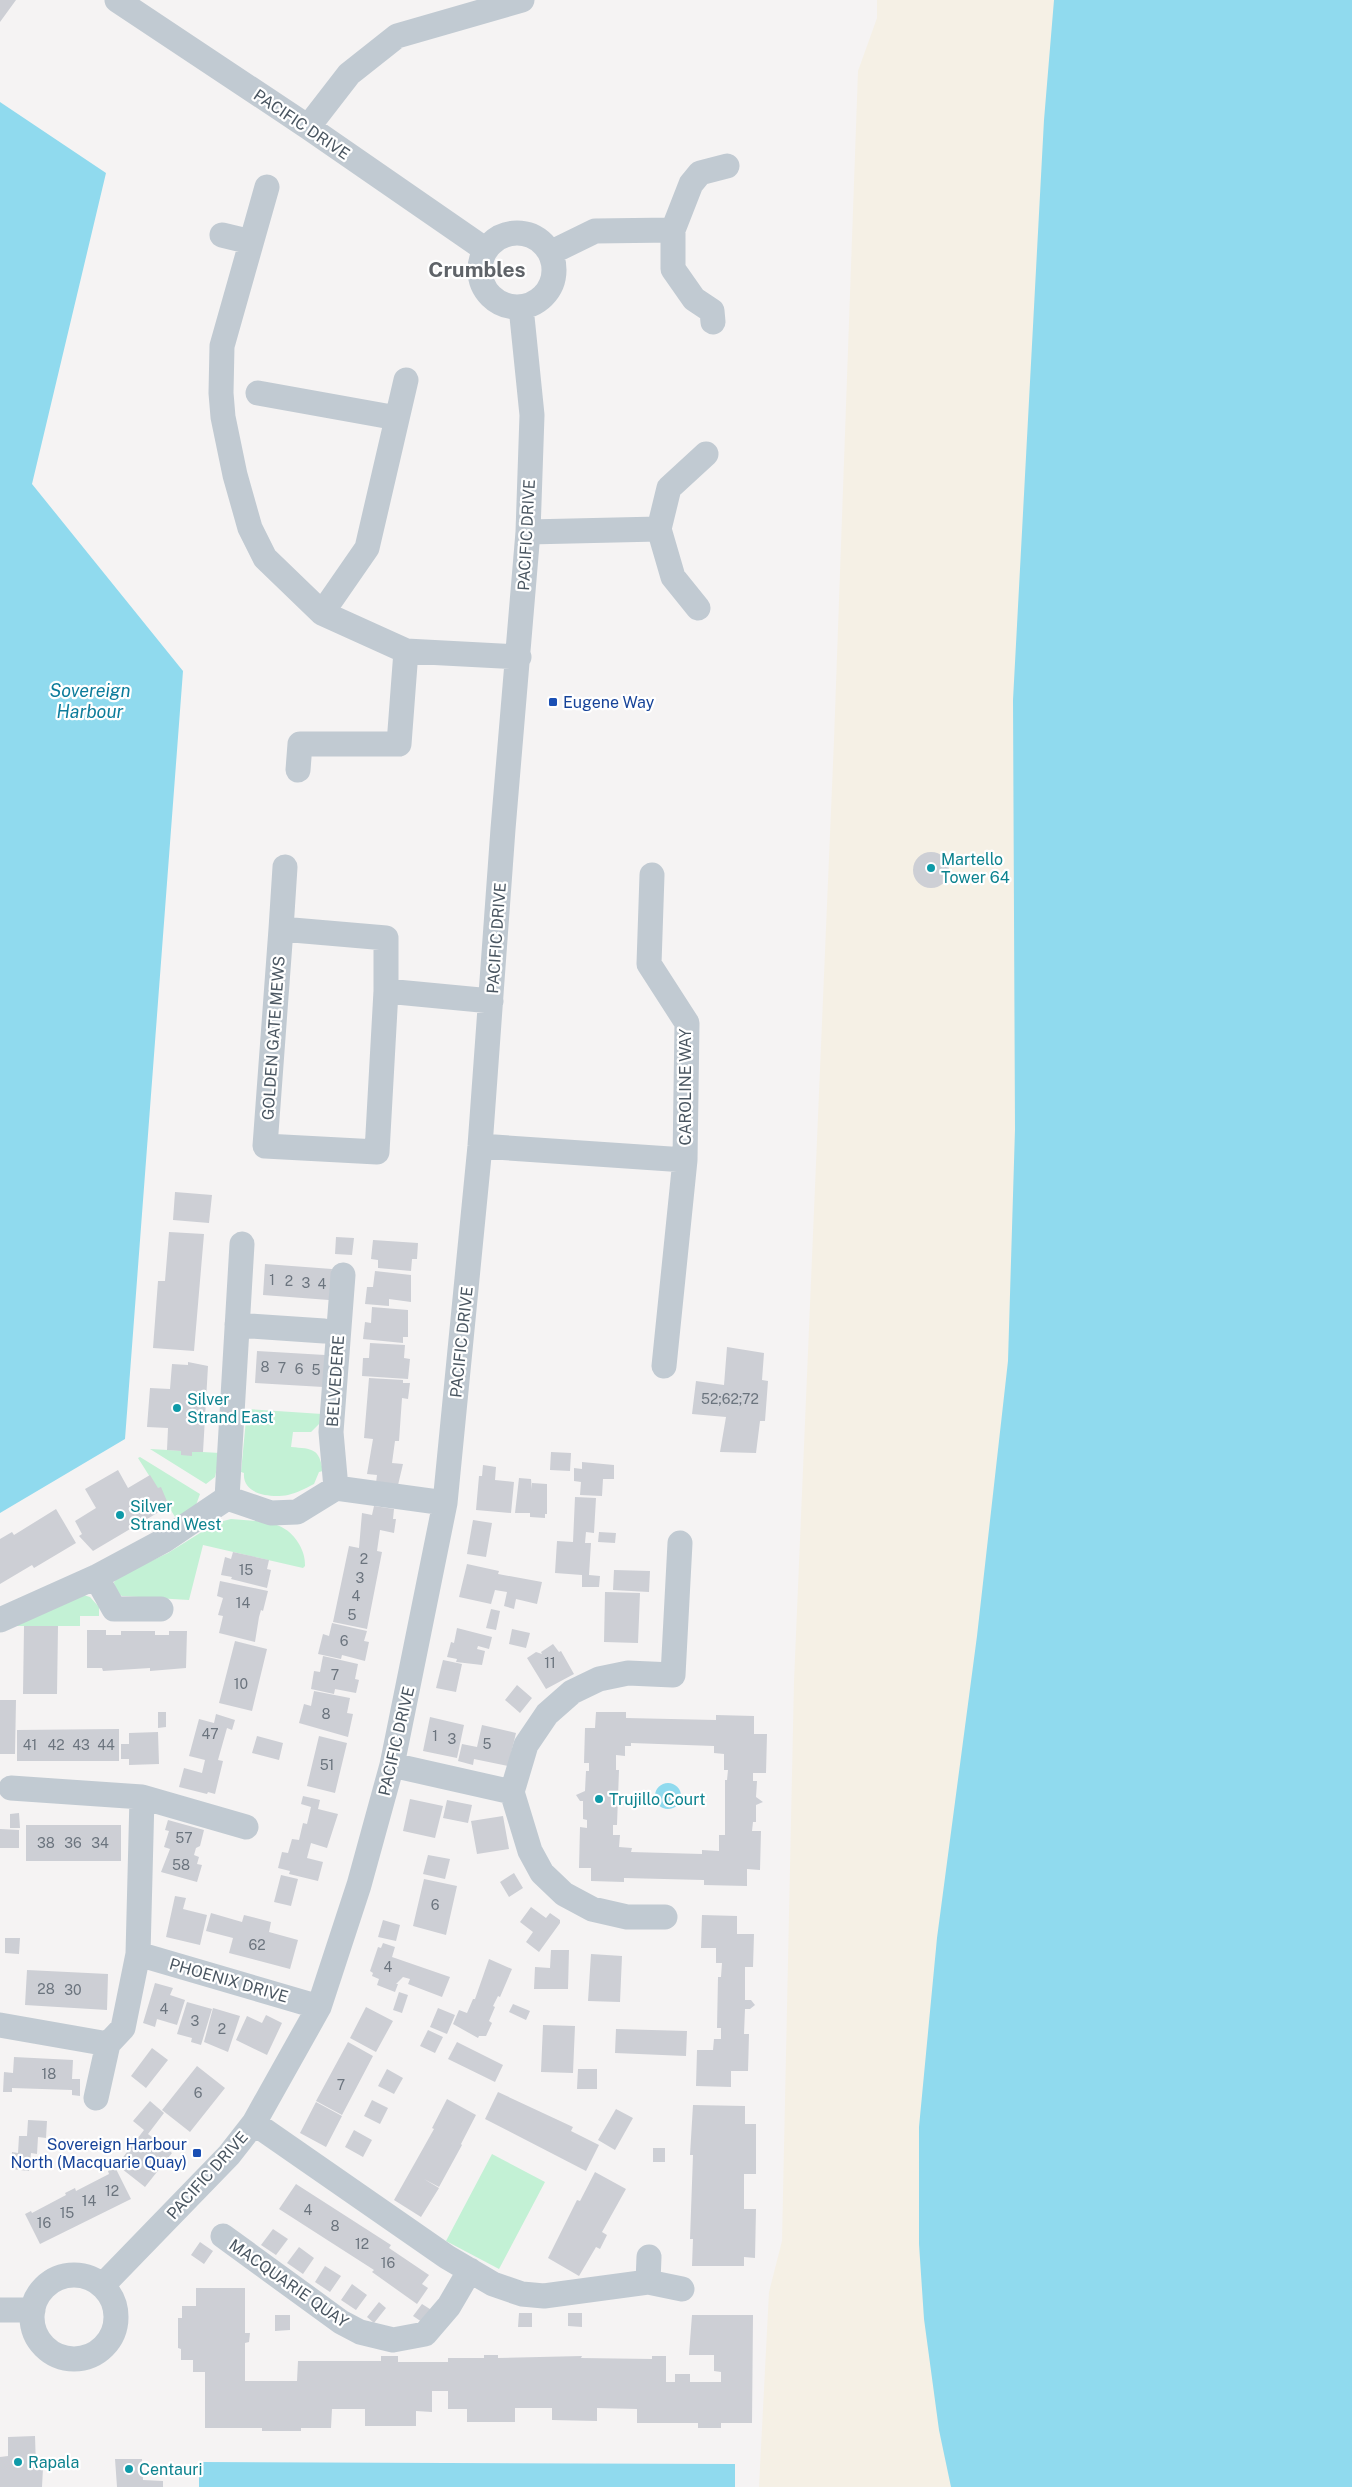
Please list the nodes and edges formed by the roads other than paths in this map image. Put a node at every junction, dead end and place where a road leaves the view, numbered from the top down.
1 (117, 0) edge
2 (522, 0) edge
3 (308, 127) junction
4 (726, 166) dead end
5 (267, 187) dead end
6 (673, 230) junction
7 (222, 235) dead end
8 (251, 242) junction
9 (486, 250) junction
10 (550, 254) junction
11 (521, 307) junction
12 (713, 322) dead end
13 (406, 380) dead end
14 (258, 393) dead end
15 (397, 418) junction
16 (706, 454) dead end
17 (660, 529) junction
18 (528, 532) junction
19 (698, 608) dead end
20 (322, 613) junction
21 (406, 651) junction
22 (519, 657) junction
23 (298, 770) dead end
24 (285, 867) dead end
25 (652, 875) dead end
26 (281, 929) junction
27 (386, 991) junction
28 (491, 1001) junction
29 (480, 1146) junction
30 (685, 1160) junction
31 (242, 1244) dead end
32 (343, 1275) dead end
33 (237, 1325) junction
34 (324, 1332) dead end
35 (664, 1366) dead end
36 (336, 1488) junction
37 (227, 1498) junction
38 (445, 1502) junction
39 (680, 1543) dead end
40 (96, 1576) junction
41 (161, 1609) dead end
42 (0, 1620) edge
43 (392, 1765) junction
44 (11, 1788) dead end
45 (512, 1792) junction
46 (142, 1796) junction
47 (246, 1827) dead end
48 (666, 1917) dead end
49 (138, 1954) junction
50 (319, 2007) junction
51 (0, 2025) edge
52 (108, 2044) junction
53 (96, 2098) dead end
54 (254, 2123) junction
55 (223, 2236) dead end
56 (649, 2257) dead end
57 (470, 2270) junction
58 (648, 2282) junction
59 (102, 2286) junction
60 (682, 2289) dead end
61 (0, 2310) edge
62 (33, 2310) junction

1 - 3 street, PACIFIC DRIVE
2 - 3 street
3 - 9 street, PACIFIC DRIVE
4 - 6 street
5 - 8 street
6 - 10 street
6 - 12 street
7 - 8 street
8 - 20 street
9 - 10 street
9 - 11 street
10 - 11 street
11 - 18 street, PACIFIC DRIVE
13 - 15 street
14 - 15 street
15 - 20 street
16 - 17 street
17 - 18 street
17 - 19 street
18 - 22 street, PACIFIC DRIVE
20 - 21 street
21 - 22 street
21 - 23 street
22 - 28 street, PACIFIC DRIVE
24 - 26 street, GOLDEN GATE MEWS
25 - 30 street, CAROLINE WAY
26 - 27 street
26 - 27 street, GOLDEN GATE MEWS
27 - 28 street
28 - 29 street, PACIFIC DRIVE
29 - 30 street, CAROLINE WAY
29 - 38 street, PACIFIC DRIVE
30 - 35 street, CAROLINE WAY
31 - 33 street
32 - 36 street, BELVEDERE
33 - 34 street
33 - 37 street
36 - 37 street
36 - 38 street
37 - 40 street
38 - 43 street, PACIFIC DRIVE
39 - 45 street
40 - 41 street
40 - 42 street
43 - 45 street
43 - 50 street, PACIFIC DRIVE
44 - 46 street
45 - 48 street
46 - 47 street
46 - 49 street
49 - 50 street, PHOENIX DRIVE
49 - 52 street
50 - 54 street, PACIFIC DRIVE
51 - 52 street
52 - 53 street
54 - 57 street
54 - 59 street, PACIFIC DRIVE
55 - 57 street, MACQUARIE QUAY
56 - 58 street
57 - 58 street
58 - 60 street
59 - 62 street
59 - 62 street
61 - 62 street

